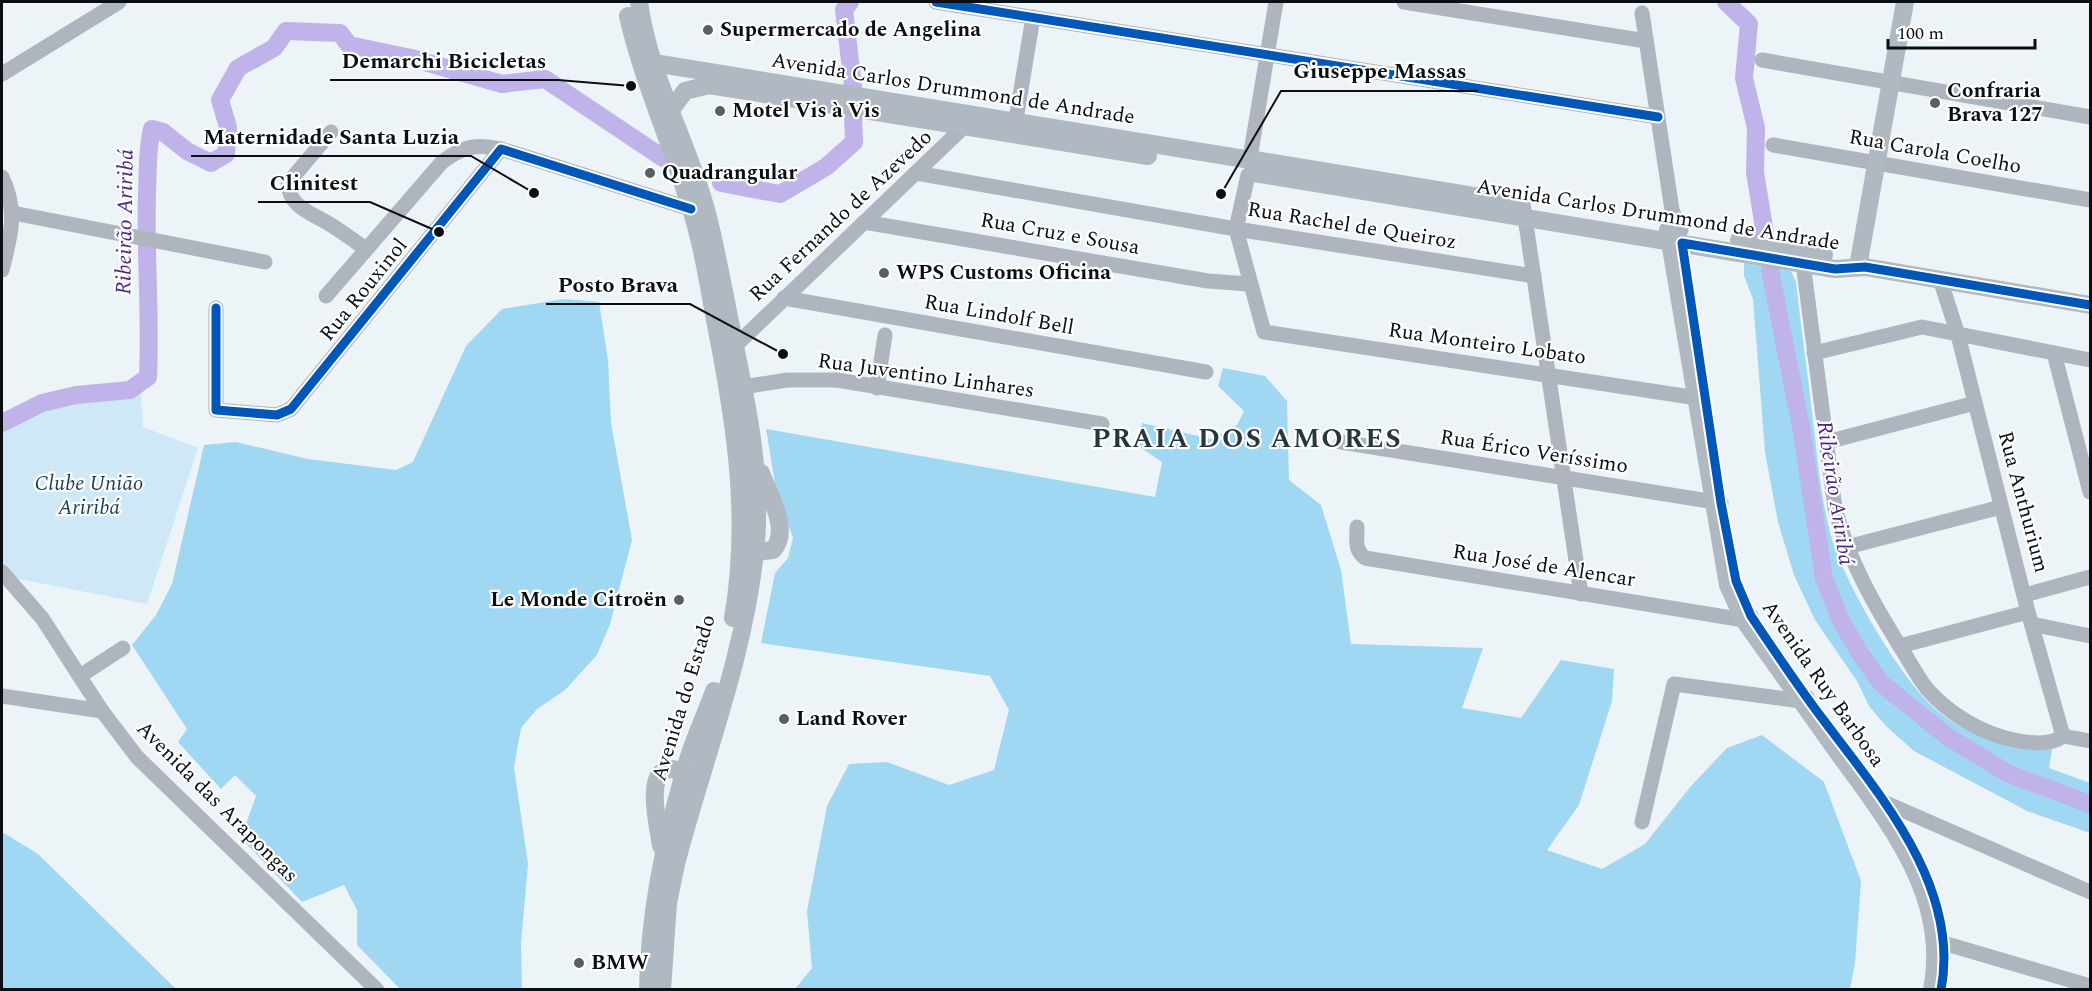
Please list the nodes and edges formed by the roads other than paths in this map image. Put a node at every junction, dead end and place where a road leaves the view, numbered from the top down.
1 (119, 2) edge
2 (626, 2) edge
3 (639, 2) edge
4 (936, 2) edge
5 (1276, 2) edge
6 (1404, 2) edge
7 (1905, 2) edge
8 (1642, 13) dead end
9 (1032, 17) junction
10 (1646, 41) junction
11 (1267, 55) junction
12 (1762, 60) dead end
13 (654, 63) junction
14 (2, 74) edge
15 (710, 79) junction
16 (1891, 82) junction
17 (671, 110) junction
18 (1658, 117) junction
19 (2091, 117) edge
20 (970, 121) junction
21 (1015, 128) junction
22 (331, 132) dead end
23 (1773, 145) dead end
24 (501, 149) junction
25 (1877, 164) junction
26 (1249, 166) junction
27 (687, 171) junction
28 (916, 173) junction
29 (3, 185) edge
30 (2091, 200) edge
31 (691, 209) junction
32 (1524, 211) junction
33 (13, 213) junction
34 (864, 222) junction
35 (1236, 229) junction
36 (1675, 235) junction
37 (1788, 248) junction
38 (366, 249) junction
39 (265, 262) dead end
40 (1803, 263) junction
41 (1862, 264) junction
42 (2, 270) edge
43 (1534, 276) junction
44 (1940, 279) junction
45 (1249, 284) junction
46 (326, 296) dead end
47 (784, 298) junction
48 (2091, 305) edge
49 (216, 308) dead end
50 (1958, 334) junction
51 (885, 335) dead end
52 (735, 346) junction
53 (1814, 353) junction
54 (2054, 353) junction
55 (2091, 360) edge
56 (1206, 372) dead end
57 (1548, 373) junction
58 (743, 387) junction
59 (877, 388) junction
60 (1700, 398) junction
61 (1975, 403) junction
62 (1102, 424) dead end
63 (1341, 442) dead end
64 (1827, 442) junction
65 (1564, 478) junction
66 (2090, 488) edge
67 (1717, 502) junction
68 (2001, 507) junction
69 (1357, 527) dead end
70 (748, 547) junction
71 (1847, 547) junction
72 (2, 572) edge
73 (2091, 577) edge
74 (1581, 594) junction
75 (2025, 595) junction
76 (1748, 618) junction
77 (2030, 618) junction
78 (2091, 636) edge
79 (1900, 646) junction
80 (123, 648) dead end
81 (80, 676) junction
82 (2, 696) edge
83 (1804, 699) junction
84 (102, 711) junction
85 (2062, 736) junction
86 (2091, 741) edge
87 (684, 771) junction
88 (697, 786) junction
89 (1882, 805) junction
90 (1642, 822) dead end
91 (663, 856) junction
92 (2091, 892) edge
93 (1937, 941) junction
94 (2091, 986) edge
95 (378, 990) edge
96 (648, 990) edge
97 (662, 990) edge
98 (1932, 990) edge
99 (1941, 990) edge

1 - 14 street
2 - 27 main road
3 - 13 main road
4 - 9 street
5 - 11 street
6 - 10 street
7 - 16 main road
8 - 10 street, Avenida Ruy Barbosa
9 - 11 street
9 - 21 street
10 - 18 street, Avenida Ruy Barbosa
11 - 18 street
11 - 26 street
12 - 16 street
13 - 15 main road, Avenida Carlos Drummond de Andrade
13 - 17 main road
15 - 17 main road
15 - 20 main road, Avenida Carlos Drummond de Andrade
16 - 19 street
16 - 25 main road
17 - 27 main road
18 - 36 street, Avenida Ruy Barbosa
20 - 21 main road, Avenida Carlos Drummond de Andrade
20 - 28 street, Rua Fernando de Azevedo
21 - 26 main road, Avenida Carlos Drummond de Andrade
22 - 38 street
23 - 25 street, Rua Carola Coelho
24 - 31 street
24 - 38 street
24 - 49 street, Rua Rouxinol
25 - 30 street, Rua Carola Coelho
25 - 41 main road
26 - 32 main road, Avenida Carlos Drummond de Andrade
26 - 35 street
27 - 31 main road, Avenida do Estado
27 - 52 main road
28 - 34 street, Rua Fernando de Azevedo
28 - 35 street, Rua Rachel de Queiroz
29 - 33 street
31 - 70 main road, Avenida do Estado
32 - 36 main road, Avenida Carlos Drummond de Andrade
32 - 43 street
33 - 39 street
33 - 42 street
34 - 45 street, Rua Cruz e Sousa
34 - 47 street, Rua Fernando de Azevedo
35 - 43 street, Rua Rachel de Queiroz
35 - 45 street
36 - 37 main road, Avenida Carlos Drummond de Andrade
36 - 40 main road, Avenida Carlos Drummond de Andrade
36 - 60 main road, Avenida Ruy Barbosa
37 - 40 street
37 - 41 main road, Avenida Carlos Drummond de Andrade
38 - 46 street
40 - 41 main road, Avenida Carlos Drummond de Andrade
40 - 53 street
41 - 44 main road, Avenida Carlos Drummond de Andrade
43 - 57 street
44 - 48 main road, Avenida Carlos Drummond de Andrade
44 - 50 street, Rua Anthurium
45 - 57 street, Rua Monteiro Lobato
47 - 52 street, Rua Fernando de Azevedo
47 - 56 street, Rua Lindolf Bell
50 - 53 street
50 - 54 street
50 - 61 street, Rua Anthurium
51 - 59 street
52 - 58 main road
53 - 64 street
54 - 55 street
54 - 66 street
57 - 60 street, Rua Monteiro Lobato
57 - 65 street
58 - 59 street, Rua Juventino Linhares
58 - 70 main road
59 - 62 street, Rua Juventino Linhares
60 - 67 main road, Avenida Ruy Barbosa
61 - 64 street
61 - 68 street, Rua Anthurium
63 - 65 street, Rua Érico Veríssimo
64 - 71 street
65 - 67 street, Rua Érico Veríssimo
65 - 74 street
67 - 76 main road, Avenida Ruy Barbosa
68 - 71 street
68 - 75 street, Rua Anthurium
69 - 74 street, Rua José de Alencar
70 - 87 main road, Avenida do Estado
70 - 88 main road, Avenida do Estado
71 - 79 street
72 - 81 street, Avenida das Arapongas
73 - 75 street
74 - 76 street, Rua José de Alencar
75 - 77 street, Rua Anthurium
76 - 83 main road, Avenida Ruy Barbosa
77 - 78 street
77 - 79 street
77 - 85 street, Rua Anthurium
79 - 85 street
80 - 81 street
81 - 84 street, Avenida das Arapongas
82 - 84 street
83 - 89 main road, Avenida Ruy Barbosa
83 - 90 street
84 - 95 street, Avenida das Arapongas
85 - 86 street
87 - 88 main road
87 - 91 main road, Avenida do Estado
87 - 91 main road
88 - 97 main road, Avenida do Estado
89 - 92 street
89 - 93 main road, Avenida Ruy Barbosa
91 - 96 main road, Avenida do Estado
93 - 94 street
93 - 98 main road, Avenida Ruy Barbosa
93 - 99 main road, Avenida Ruy Barbosa

